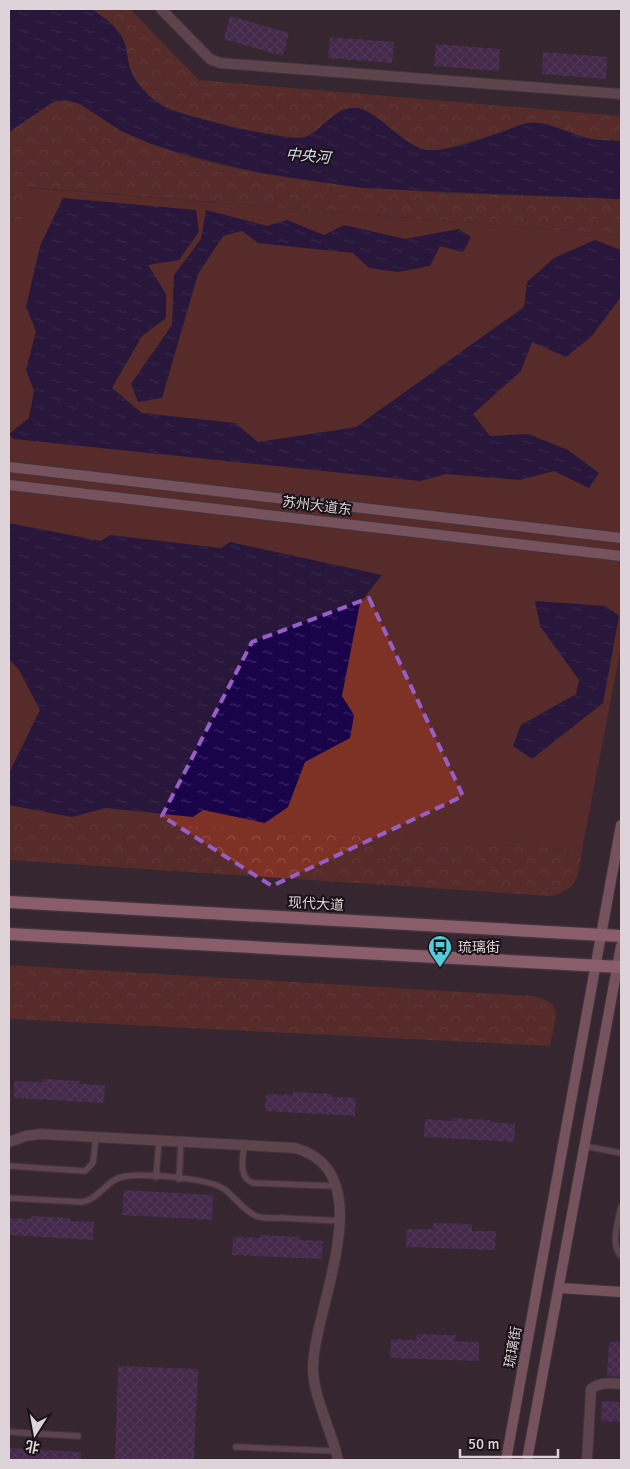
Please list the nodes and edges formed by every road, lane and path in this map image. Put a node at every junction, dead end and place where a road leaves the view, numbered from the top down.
1 (160, 9) edge
2 (621, 94) edge
3 (9, 467) edge
4 (9, 485) edge
5 (621, 538) edge
6 (621, 556) edge
7 (621, 825) edge
8 (9, 902) edge
9 (9, 934) edge
10 (601, 936) junction
11 (621, 936) edge
12 (621, 946) edge
13 (596, 965) junction
14 (619, 967) edge
15 (96, 1137) junction
16 (159, 1141) junction
17 (9, 1142) edge
18 (181, 1142) junction
19 (244, 1145) junction
20 (584, 1146) junction
21 (621, 1153) edge
22 (9, 1166) edge
23 (156, 1177) junction
24 (178, 1179) junction
25 (335, 1186) junction
26 (9, 1198) edge
27 (621, 1207) edge
28 (340, 1221) junction
29 (621, 1256) edge
30 (560, 1288) junction
31 (621, 1292) edge
32 (621, 1384) edge
33 (9, 1432) edge
34 (78, 1436) dead end
35 (236, 1447) dead end
36 (337, 1456) edge
37 (506, 1460) edge
38 (527, 1460) edge
39 (588, 1460) edge

1 - 2 street
3 - 5 main road, 苏州大道东
4 - 6 main road, 苏州大道东
7 - 10 main road, 琉璃街
8 - 10 main road, 现代大道
9 - 13 main road
10 - 11 main road, 现代大道
10 - 13 main road, 琉璃街
12 - 14 main road
13 - 14 main road
13 - 37 main road, 琉璃街
14 - 20 main road
15 - 16 street
15 - 17 street
15 - 22 lane
16 - 18 street
16 - 23 lane
18 - 19 street
18 - 24 lane
19 - 25 street
19 - 25 lane
20 - 21 lane
20 - 30 main road
23 - 24 lane
23 - 26 lane
24 - 28 lane
25 - 28 street
27 - 29 lane
28 - 36 street
30 - 31 main road
30 - 38 main road
32 - 39 street
33 - 34 lane
35 - 36 lane

